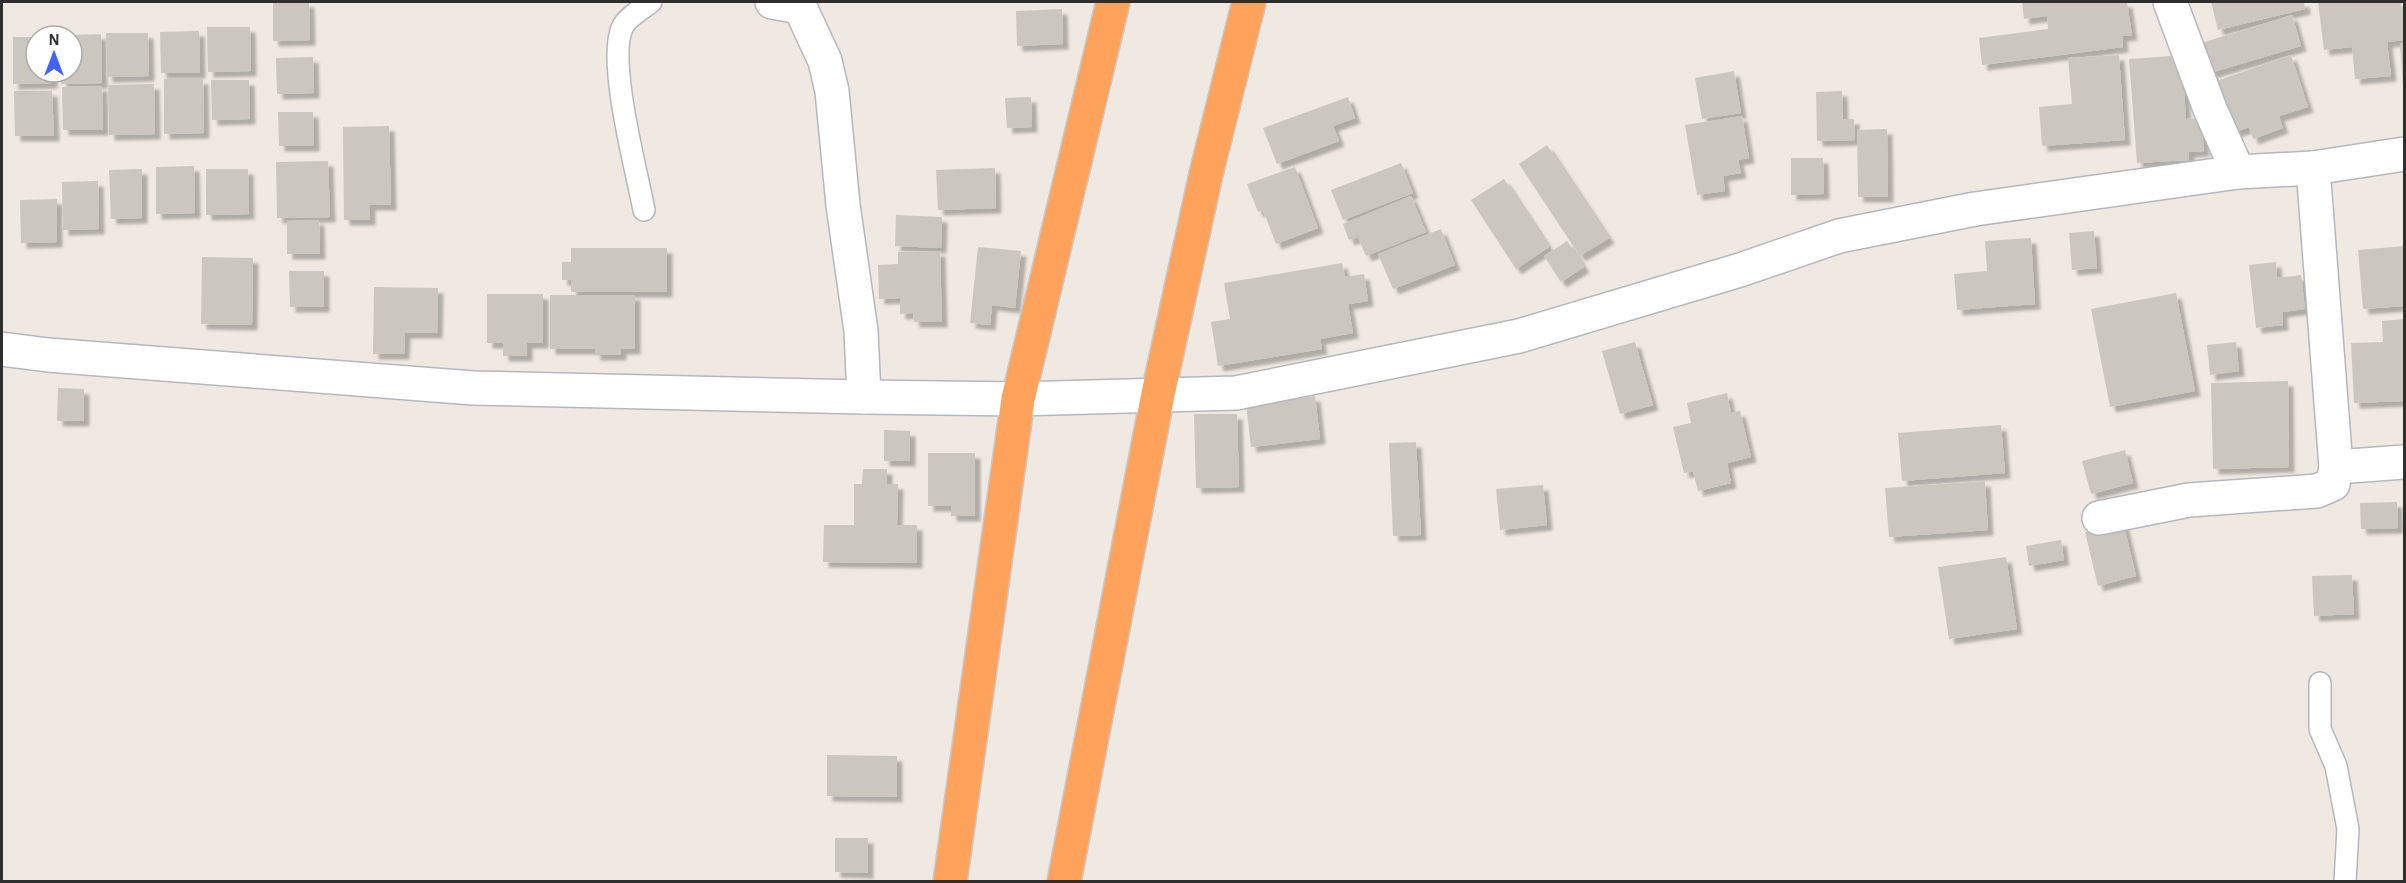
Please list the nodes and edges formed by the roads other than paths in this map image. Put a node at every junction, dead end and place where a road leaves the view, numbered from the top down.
1 (651, 2) edge
2 (772, 2) edge
3 (1113, 2) edge
4 (1249, 2) edge
5 (2170, 2) edge
6 (2404, 154) edge
7 (2313, 168) junction
8 (2238, 172) junction
9 (644, 210) dead end
10 (2, 349) edge
11 (1158, 394) junction
12 (864, 397) junction
13 (1018, 399) junction
14 (2404, 462) edge
15 (2336, 467) junction
16 (2099, 518) dead end
17 (2320, 683) dead end
18 (950, 882) edge
19 (1064, 882) edge
20 (2345, 882) edge

1 - 9 lane
2 - 12 street
3 - 13 highway
4 - 11 highway
5 - 8 street
6 - 7 street
7 - 8 street
7 - 15 street
8 - 11 street
10 - 12 street
11 - 13 street
11 - 19 highway
12 - 13 street
13 - 18 highway
14 - 15 street
15 - 16 street
17 - 20 lane

